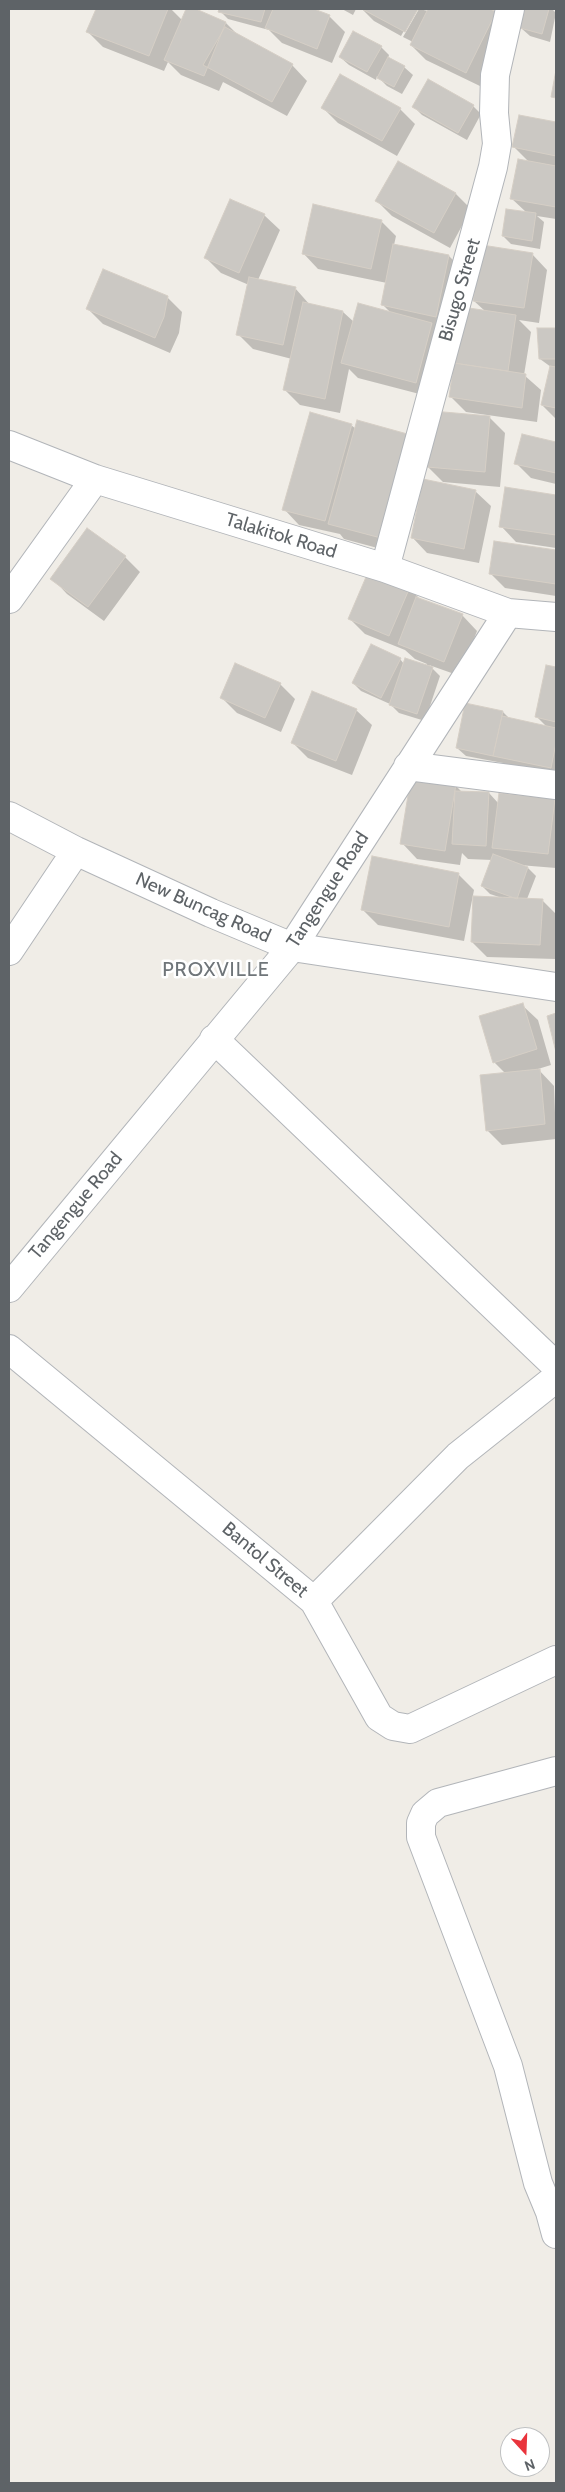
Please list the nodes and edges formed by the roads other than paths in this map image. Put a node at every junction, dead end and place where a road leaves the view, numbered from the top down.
1 (510, 9) edge
2 (9, 445) edge
3 (95, 479) junction
4 (385, 568) junction
5 (9, 599) edge
6 (508, 613) junction
7 (556, 616) edge
8 (408, 766) junction
9 (556, 785) edge
10 (9, 816) edge
11 (76, 851) junction
12 (292, 947) junction
13 (9, 951) edge
14 (556, 987) edge
15 (214, 1039) junction
16 (9, 1288) edge
17 (9, 1348) edge
18 (556, 1366) edge
19 (556, 1378) edge
20 (314, 1601) junction
21 (556, 1660) edge
22 (556, 1771) edge
23 (556, 2234) edge

1 - 4 street, Bisugo Street
2 - 3 street, Talakitok Road
3 - 4 street, Talakitok Road
3 - 5 street
4 - 6 street, Talakitok Road
6 - 7 street, Talakitok Road
6 - 8 street, Tangengue Road
8 - 9 street
8 - 12 street, Tangengue Road
10 - 11 street, New Buncag Road
11 - 12 street, New Buncag Road
11 - 13 street
12 - 14 street, New Buncag Road
12 - 15 street, Tangengue Road
15 - 16 street, Tangengue Road
15 - 18 street
17 - 20 street, Bantol Street
19 - 20 street
20 - 21 street, Bantol Street
22 - 23 street

